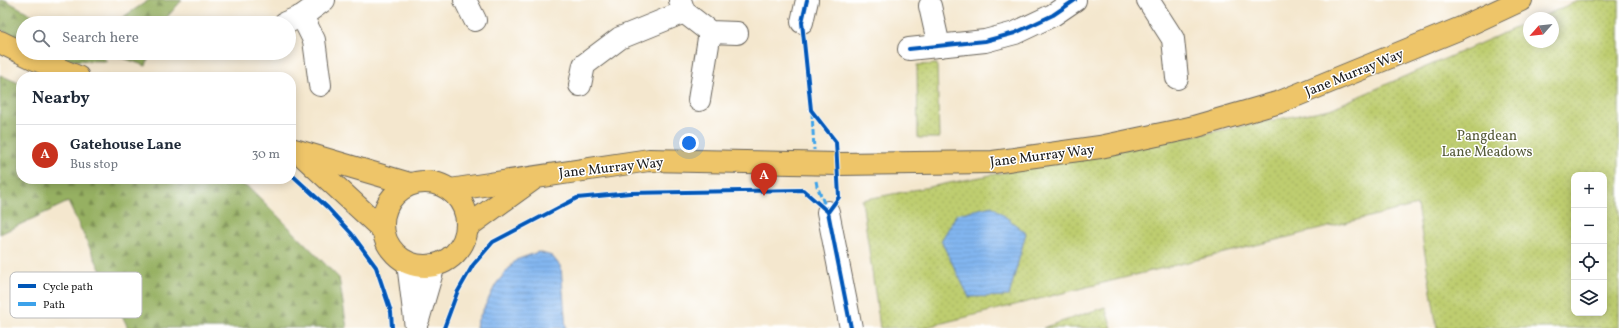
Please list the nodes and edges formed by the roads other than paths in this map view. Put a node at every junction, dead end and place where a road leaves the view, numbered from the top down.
1 (324, 0) edge
2 (465, 0) edge
3 (808, 0) edge
4 (1075, 0) edge
5 (1148, 0) edge
6 (1521, 0) edge
7 (682, 6) edge
8 (930, 6) dead end
9 (296, 18) edge
10 (475, 20) dead end
11 (802, 22) dead end
12 (296, 23) edge
13 (710, 32) junction
14 (737, 33) dead end
15 (0, 42) edge
16 (939, 46) junction
17 (909, 49) dead end
18 (16, 50) edge
19 (37, 60) edge
20 (66, 72) edge
21 (1177, 78) dead end
22 (320, 85) dead end
23 (580, 85) dead end
24 (699, 100) dead end
25 (296, 151) edge
26 (296, 152) edge
27 (538, 176) junction
28 (410, 184) junction
29 (450, 190) junction
30 (828, 212) dead end
31 (467, 227) junction
32 (383, 230) junction
33 (408, 262) junction
34 (434, 265) junction
35 (416, 328) edge
36 (851, 328) edge

1 - 9 street
2 - 10 street
3 - 11 street
4 - 16 street
5 - 21 street
6 - 27 main road, Jane Murray Way
7 - 13 street
7 - 23 street
8 - 16 street
12 - 22 street
13 - 14 street
13 - 24 street
15 - 18 main road
16 - 17 street
19 - 20 main road
25 - 28 main road
26 - 32 main road
27 - 29 main road, Jane Murray Way
27 - 31 main road, Jane Murray Way
28 - 29 main road
28 - 32 main road
29 - 31 main road
30 - 36 street
31 - 34 main road
32 - 33 main road
33 - 34 main road
33 - 35 street
34 - 35 street

